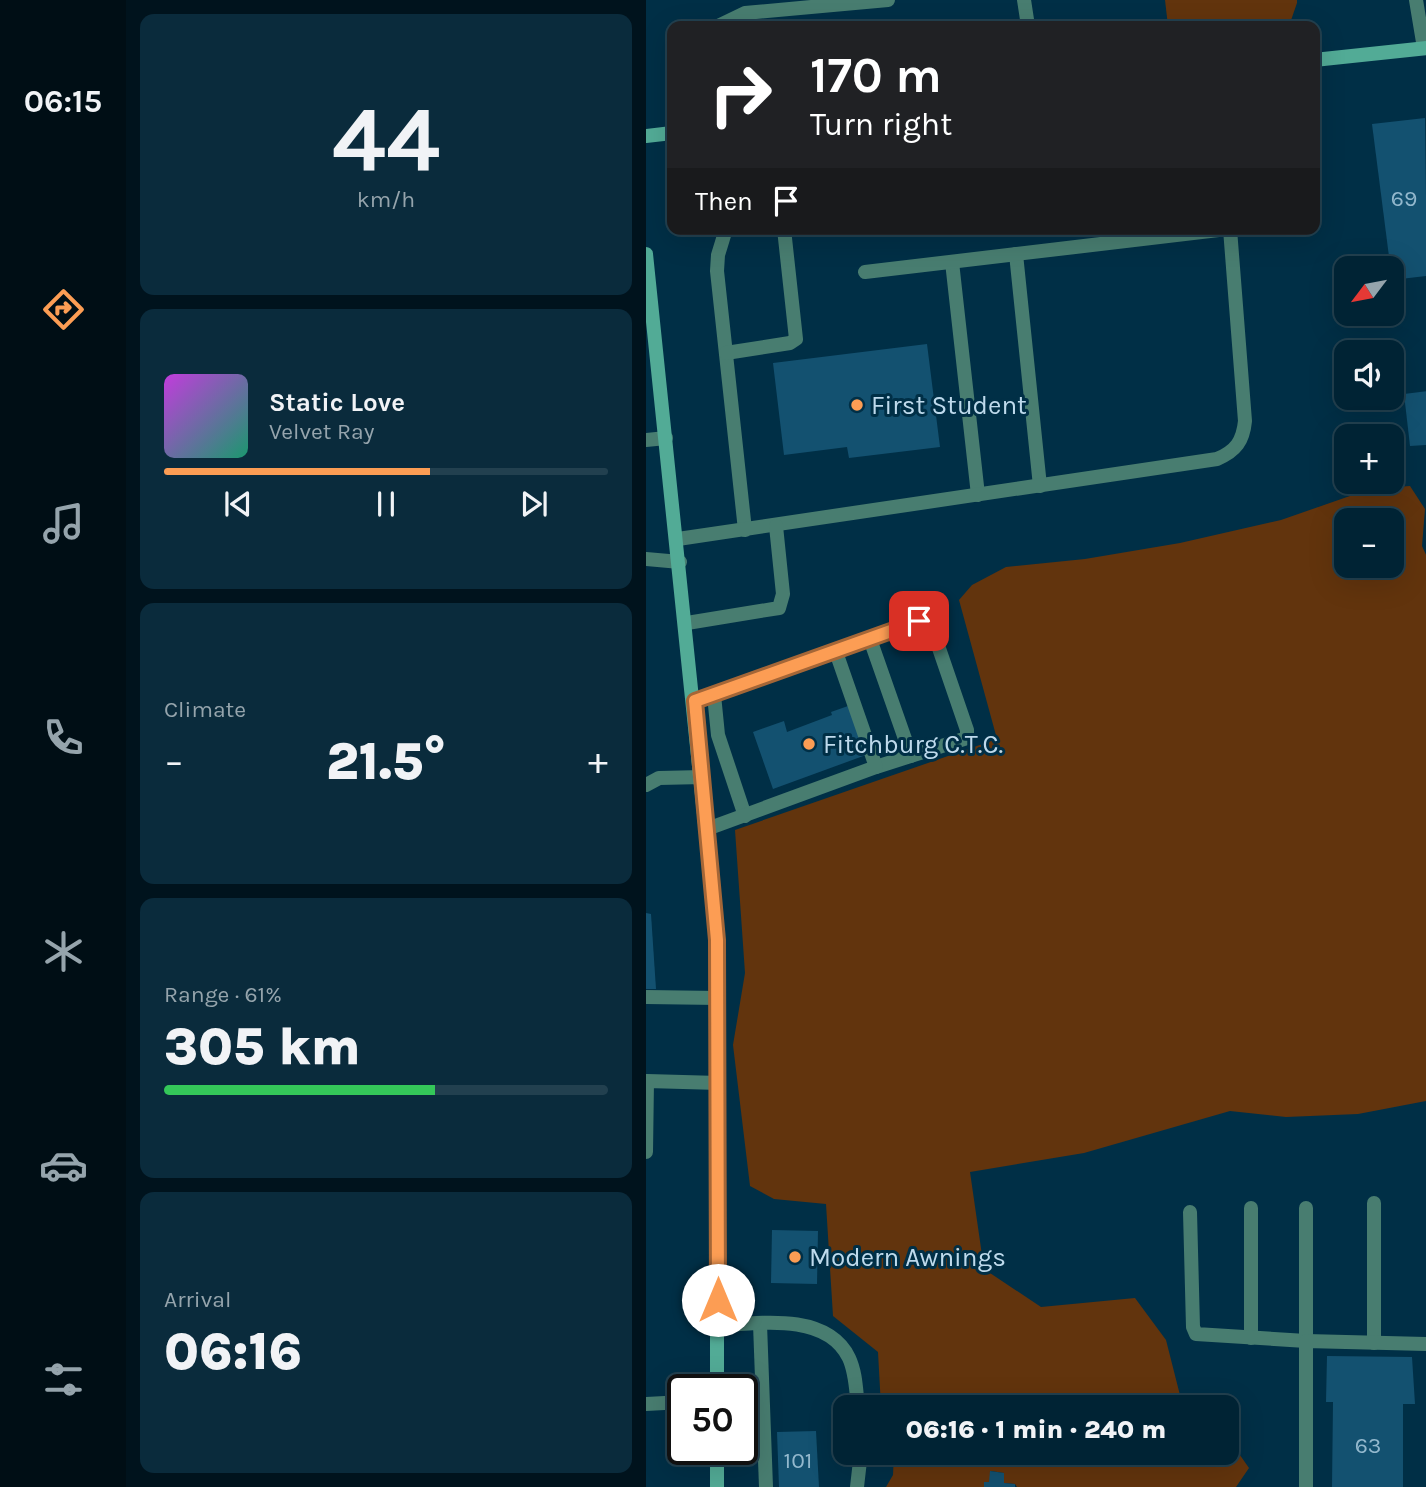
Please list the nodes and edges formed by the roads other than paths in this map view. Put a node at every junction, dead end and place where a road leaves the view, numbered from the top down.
1 (888, 0) edge
2 (1025, 0) edge
3 (1416, 0) edge
4 (728, 21) edge
5 (1027, 21) edge
6 (1425, 48) edge
7 (1320, 59) edge
8 (667, 134) edge
9 (646, 136) edge
10 (724, 235) edge
11 (785, 235) edge
12 (1178, 235) edge
13 (1230, 235) edge
14 (646, 254) edge
15 (1016, 254) junction
16 (952, 262) junction
17 (865, 272) dead end
18 (650, 337) edge
19 (726, 353) junction
20 (653, 378) edge
21 (666, 438) junction
22 (646, 440) edge
23 (1040, 486) junction
24 (978, 495) junction
25 (776, 526) junction
26 (745, 530) junction
27 (678, 539) junction
28 (646, 559) edge
29 (680, 562) junction
30 (687, 623) junction
31 (870, 639) junction
32 (836, 652) junction
33 (714, 695) junction
34 (695, 701) junction
35 (910, 756) junction
36 (876, 767) junction
37 (703, 777) junction
38 (646, 785) edge
39 (745, 816) junction
40 (707, 830) junction
41 (646, 997) edge
42 (718, 998) junction
43 (647, 1080) edge
44 (719, 1083) junction
45 (646, 1152) edge
46 (1374, 1203) dead end
47 (1250, 1208) dead end
48 (1306, 1208) dead end
49 (1190, 1212) dead end
50 (760, 1324) junction
51 (718, 1325) junction
52 (1251, 1338) junction
53 (1306, 1341) junction
54 (1374, 1343) junction
55 (1426, 1344) edge
56 (717, 1374) edge
57 (857, 1395) edge
58 (667, 1403) edge
59 (646, 1404) edge
60 (717, 1465) edge
61 (860, 1465) edge
62 (717, 1487) edge
63 (766, 1487) edge
64 (857, 1487) edge
65 (1306, 1487) edge

1 - 4 lane
2 - 5 lane
3 - 6 lane
6 - 7 main road
8 - 9 main road
10 - 19 lane
11 - 19 lane
12 - 15 lane
13 - 23 lane
14 - 18 main road
15 - 16 lane
15 - 23 lane
16 - 17 lane
16 - 24 lane
18 - 20 main road
19 - 26 lane
20 - 21 main road
21 - 22 lane
21 - 27 main road
23 - 24 lane
24 - 25 lane
25 - 26 lane
25 - 30 lane
26 - 27 lane
27 - 29 main road
28 - 29 lane
29 - 30 main road
30 - 34 main road
31 - 32 lane
31 - 35 lane
31 - 35 lane
32 - 33 lane
32 - 36 lane
33 - 34 lane
33 - 39 lane
34 - 37 main road
35 - 36 lane
36 - 39 lane
37 - 38 lane
37 - 40 main road
39 - 40 lane
40 - 42 main road
41 - 42 lane
42 - 44 main road
43 - 44 lane
43 - 45 lane
44 - 51 main road
46 - 54 lane
47 - 52 lane
48 - 53 lane
49 - 52 lane
50 - 51 lane
50 - 57 lane
50 - 63 lane
51 - 56 main road
52 - 53 lane
53 - 54 lane
53 - 65 lane
54 - 55 lane
58 - 59 lane
60 - 62 main road
61 - 64 lane

